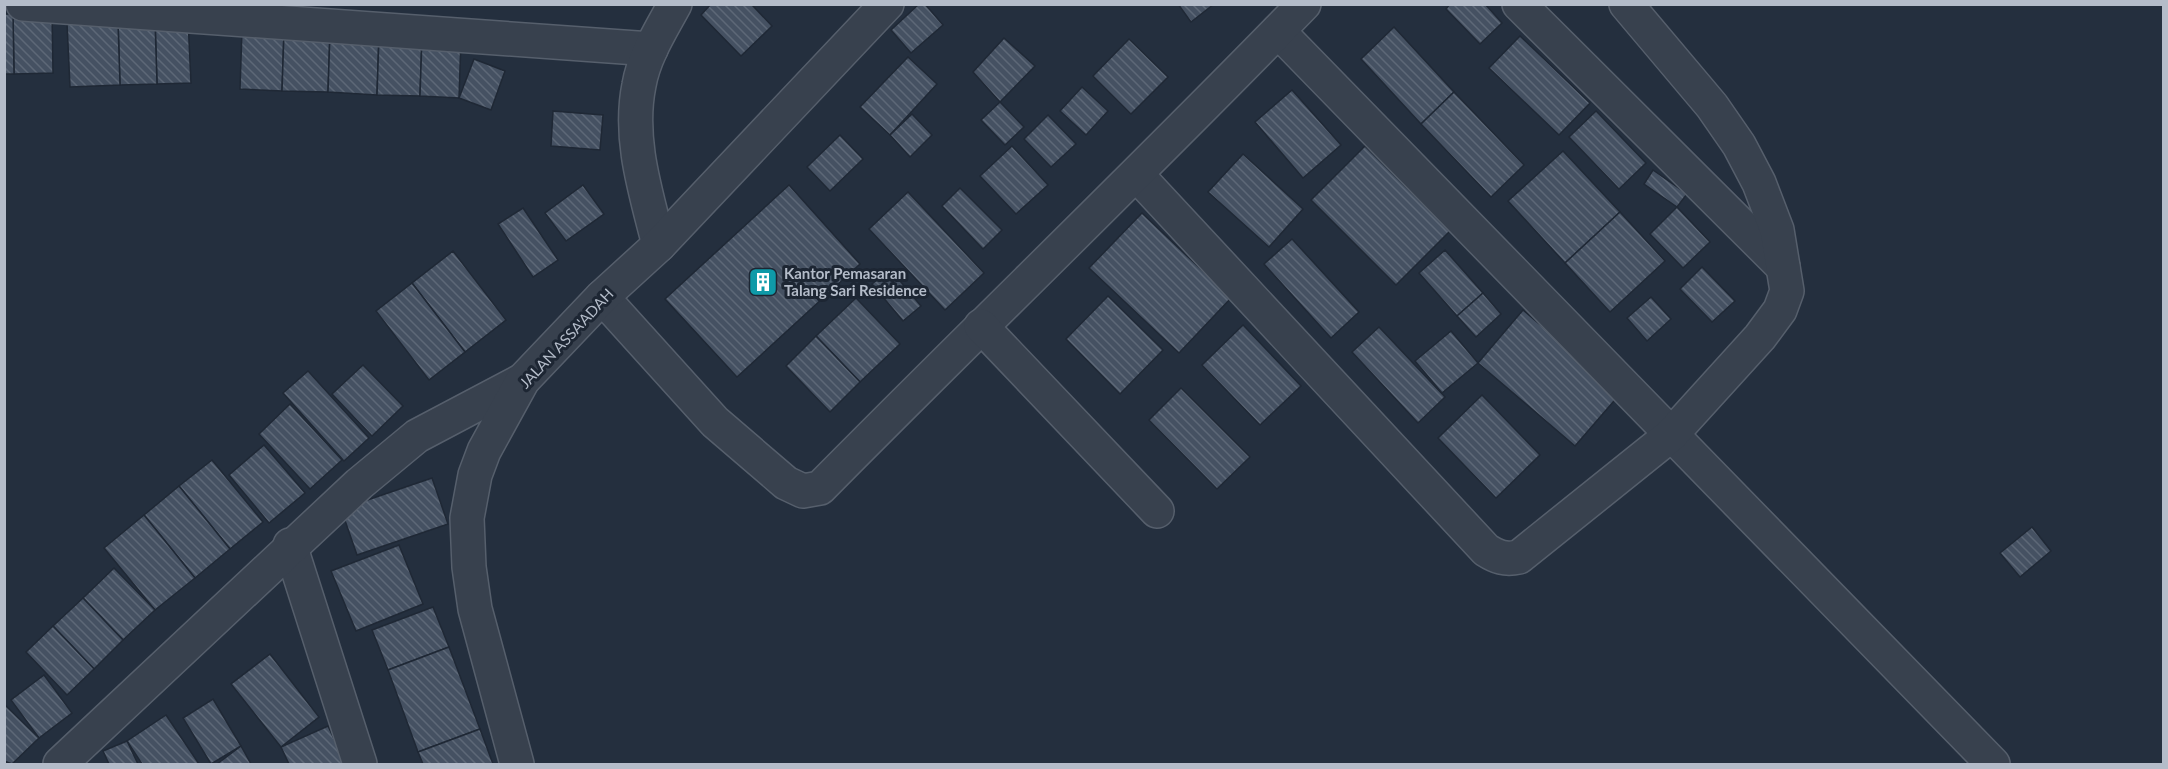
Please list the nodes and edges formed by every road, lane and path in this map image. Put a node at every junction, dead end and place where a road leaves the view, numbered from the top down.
1 (23, 4) edge
2 (675, 4) edge
3 (887, 4) edge
4 (1304, 4) edge
5 (1519, 4) edge
6 (1626, 4) edge
7 (1278, 31) junction
8 (651, 49) junction
9 (1137, 176) junction
10 (659, 245) junction
11 (1783, 267) junction
12 (602, 297) junction
13 (981, 326) junction
14 (523, 380) junction
15 (1671, 435) junction
16 (1157, 511) dead end
17 (290, 545) junction
18 (61, 764) edge
19 (360, 765) edge
20 (517, 765) edge
21 (1993, 765) edge

1 - 8 street
2 - 8 street
3 - 10 street, JALAN ASSA'ADAH
4 - 7 street
5 - 11 street
6 - 11 street
7 - 9 street
7 - 15 street
8 - 10 street
9 - 13 street
9 - 15 street
10 - 12 street, JALAN ASSA'ADAH
11 - 15 street
12 - 13 street
12 - 14 street, JALAN ASSA'ADAH
13 - 16 street
14 - 17 street
14 - 20 street, JALAN ASSA'ADAH
15 - 21 street
17 - 18 street
17 - 19 street

